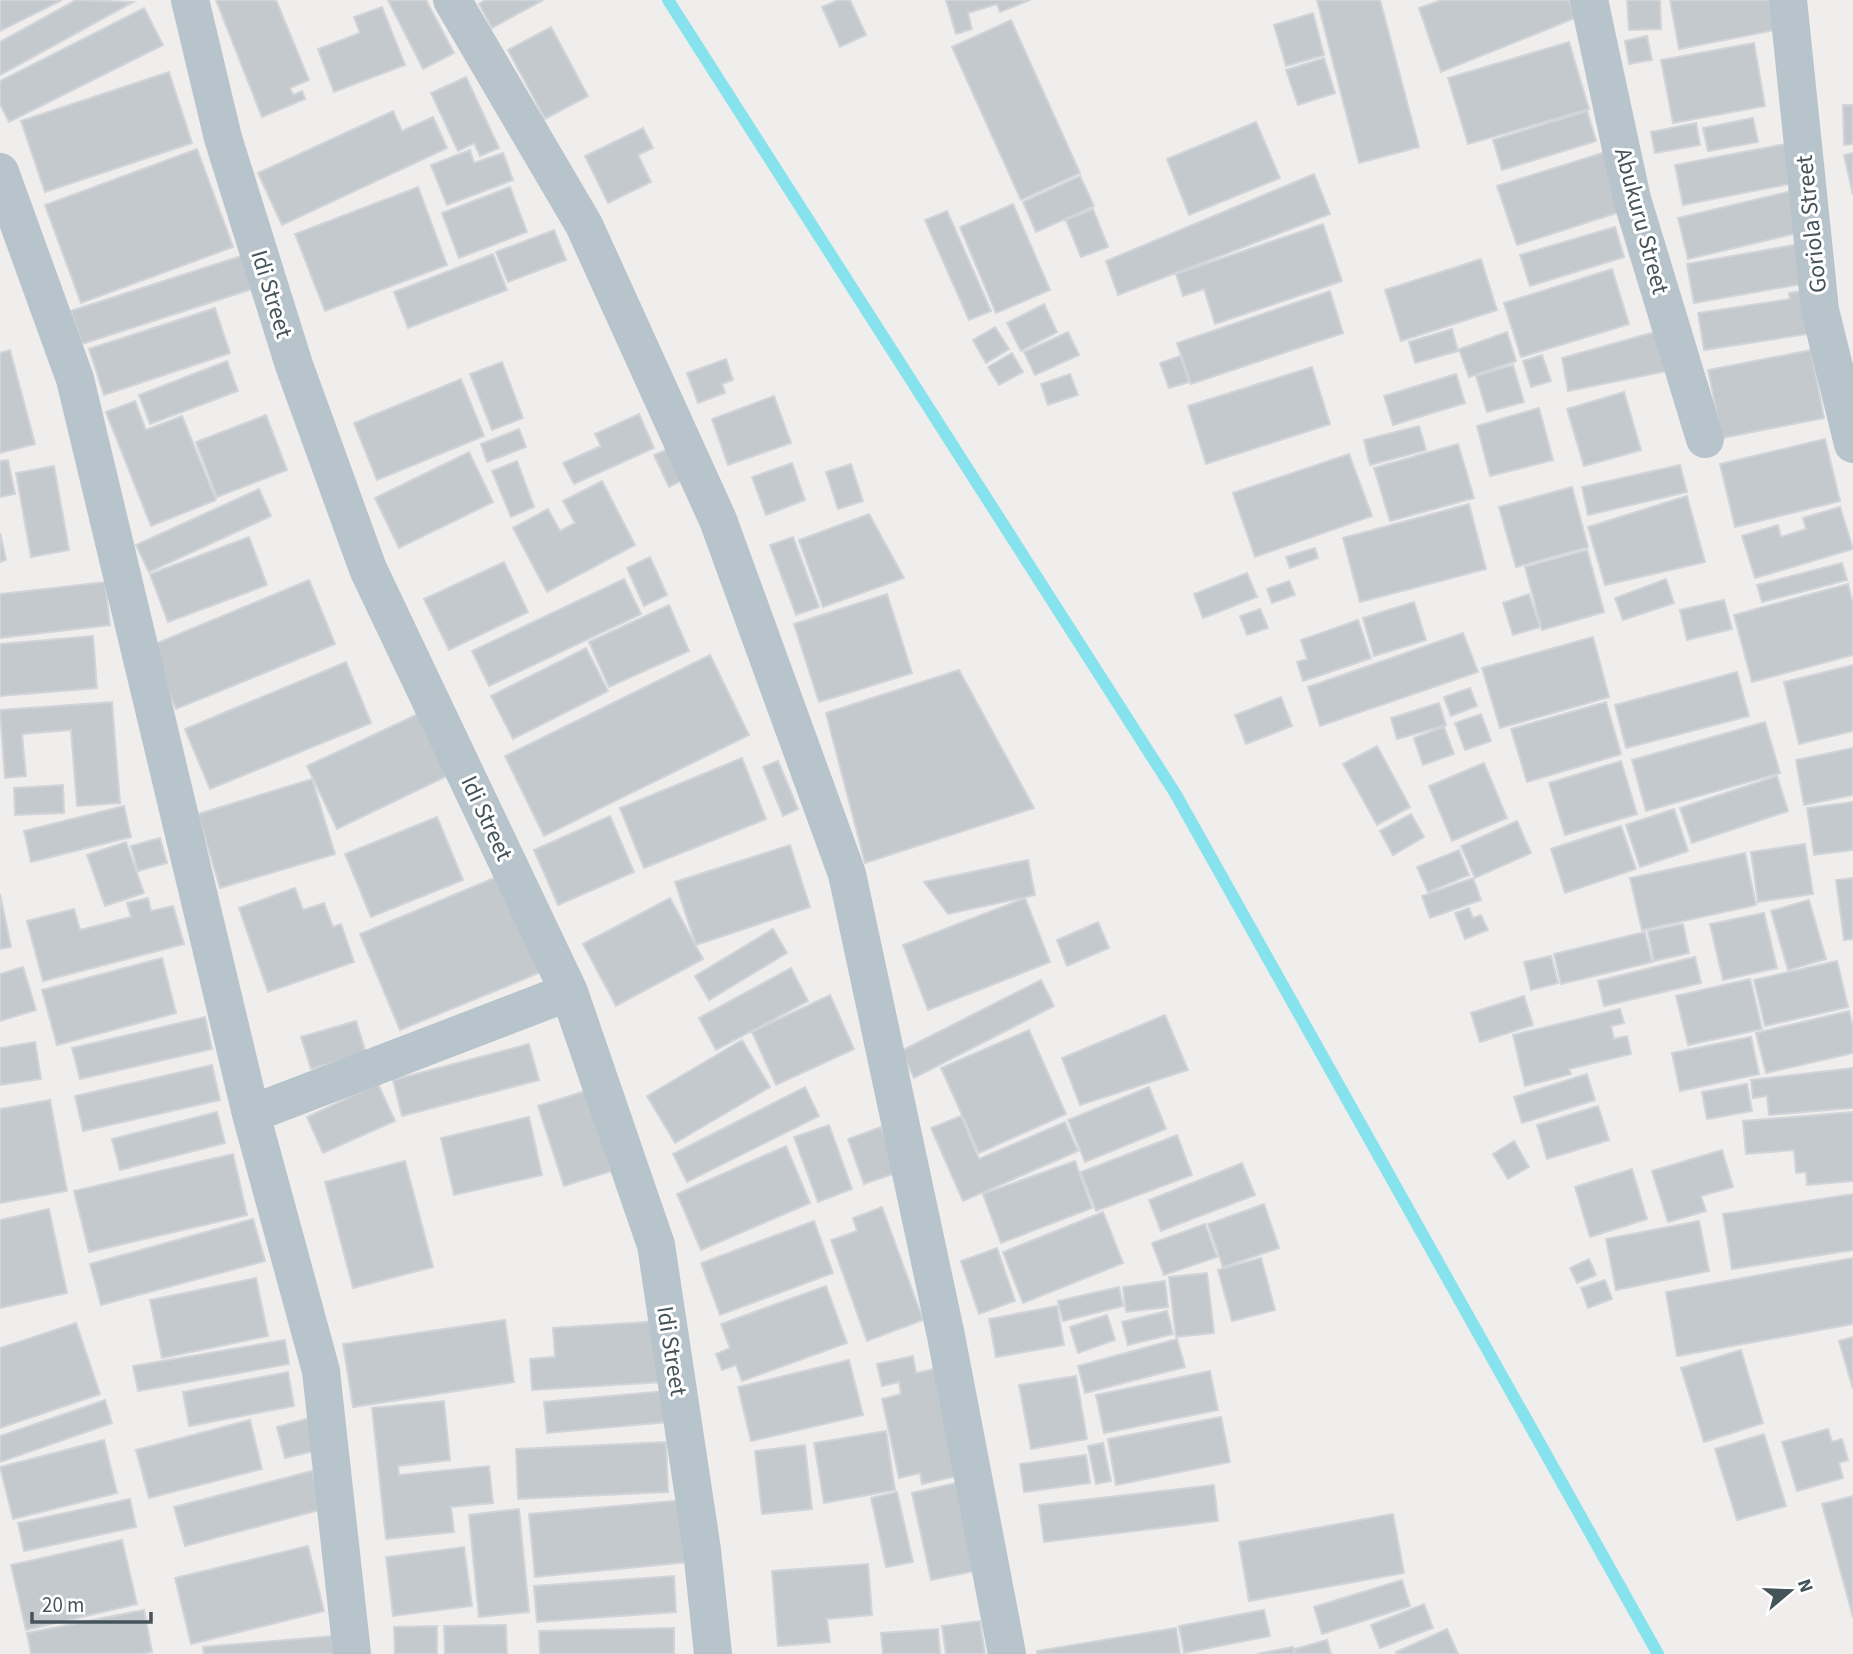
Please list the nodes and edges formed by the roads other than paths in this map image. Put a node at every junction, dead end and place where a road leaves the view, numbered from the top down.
1 (190, 0) edge
2 (453, 0) edge
3 (1589, 0) edge
4 (1788, 0) edge
5 (0, 172) edge
6 (1705, 439) dead end
7 (1853, 444) edge
8 (569, 992) junction
9 (251, 1114) junction
10 (352, 1654) edge
11 (713, 1654) edge
12 (1007, 1654) edge

1 - 8 street, Idi Street
2 - 12 street
3 - 6 street, Abukuru Street
4 - 7 street, Goriola Street
5 - 9 street
8 - 9 street
8 - 11 street, Idi Street
9 - 10 street

